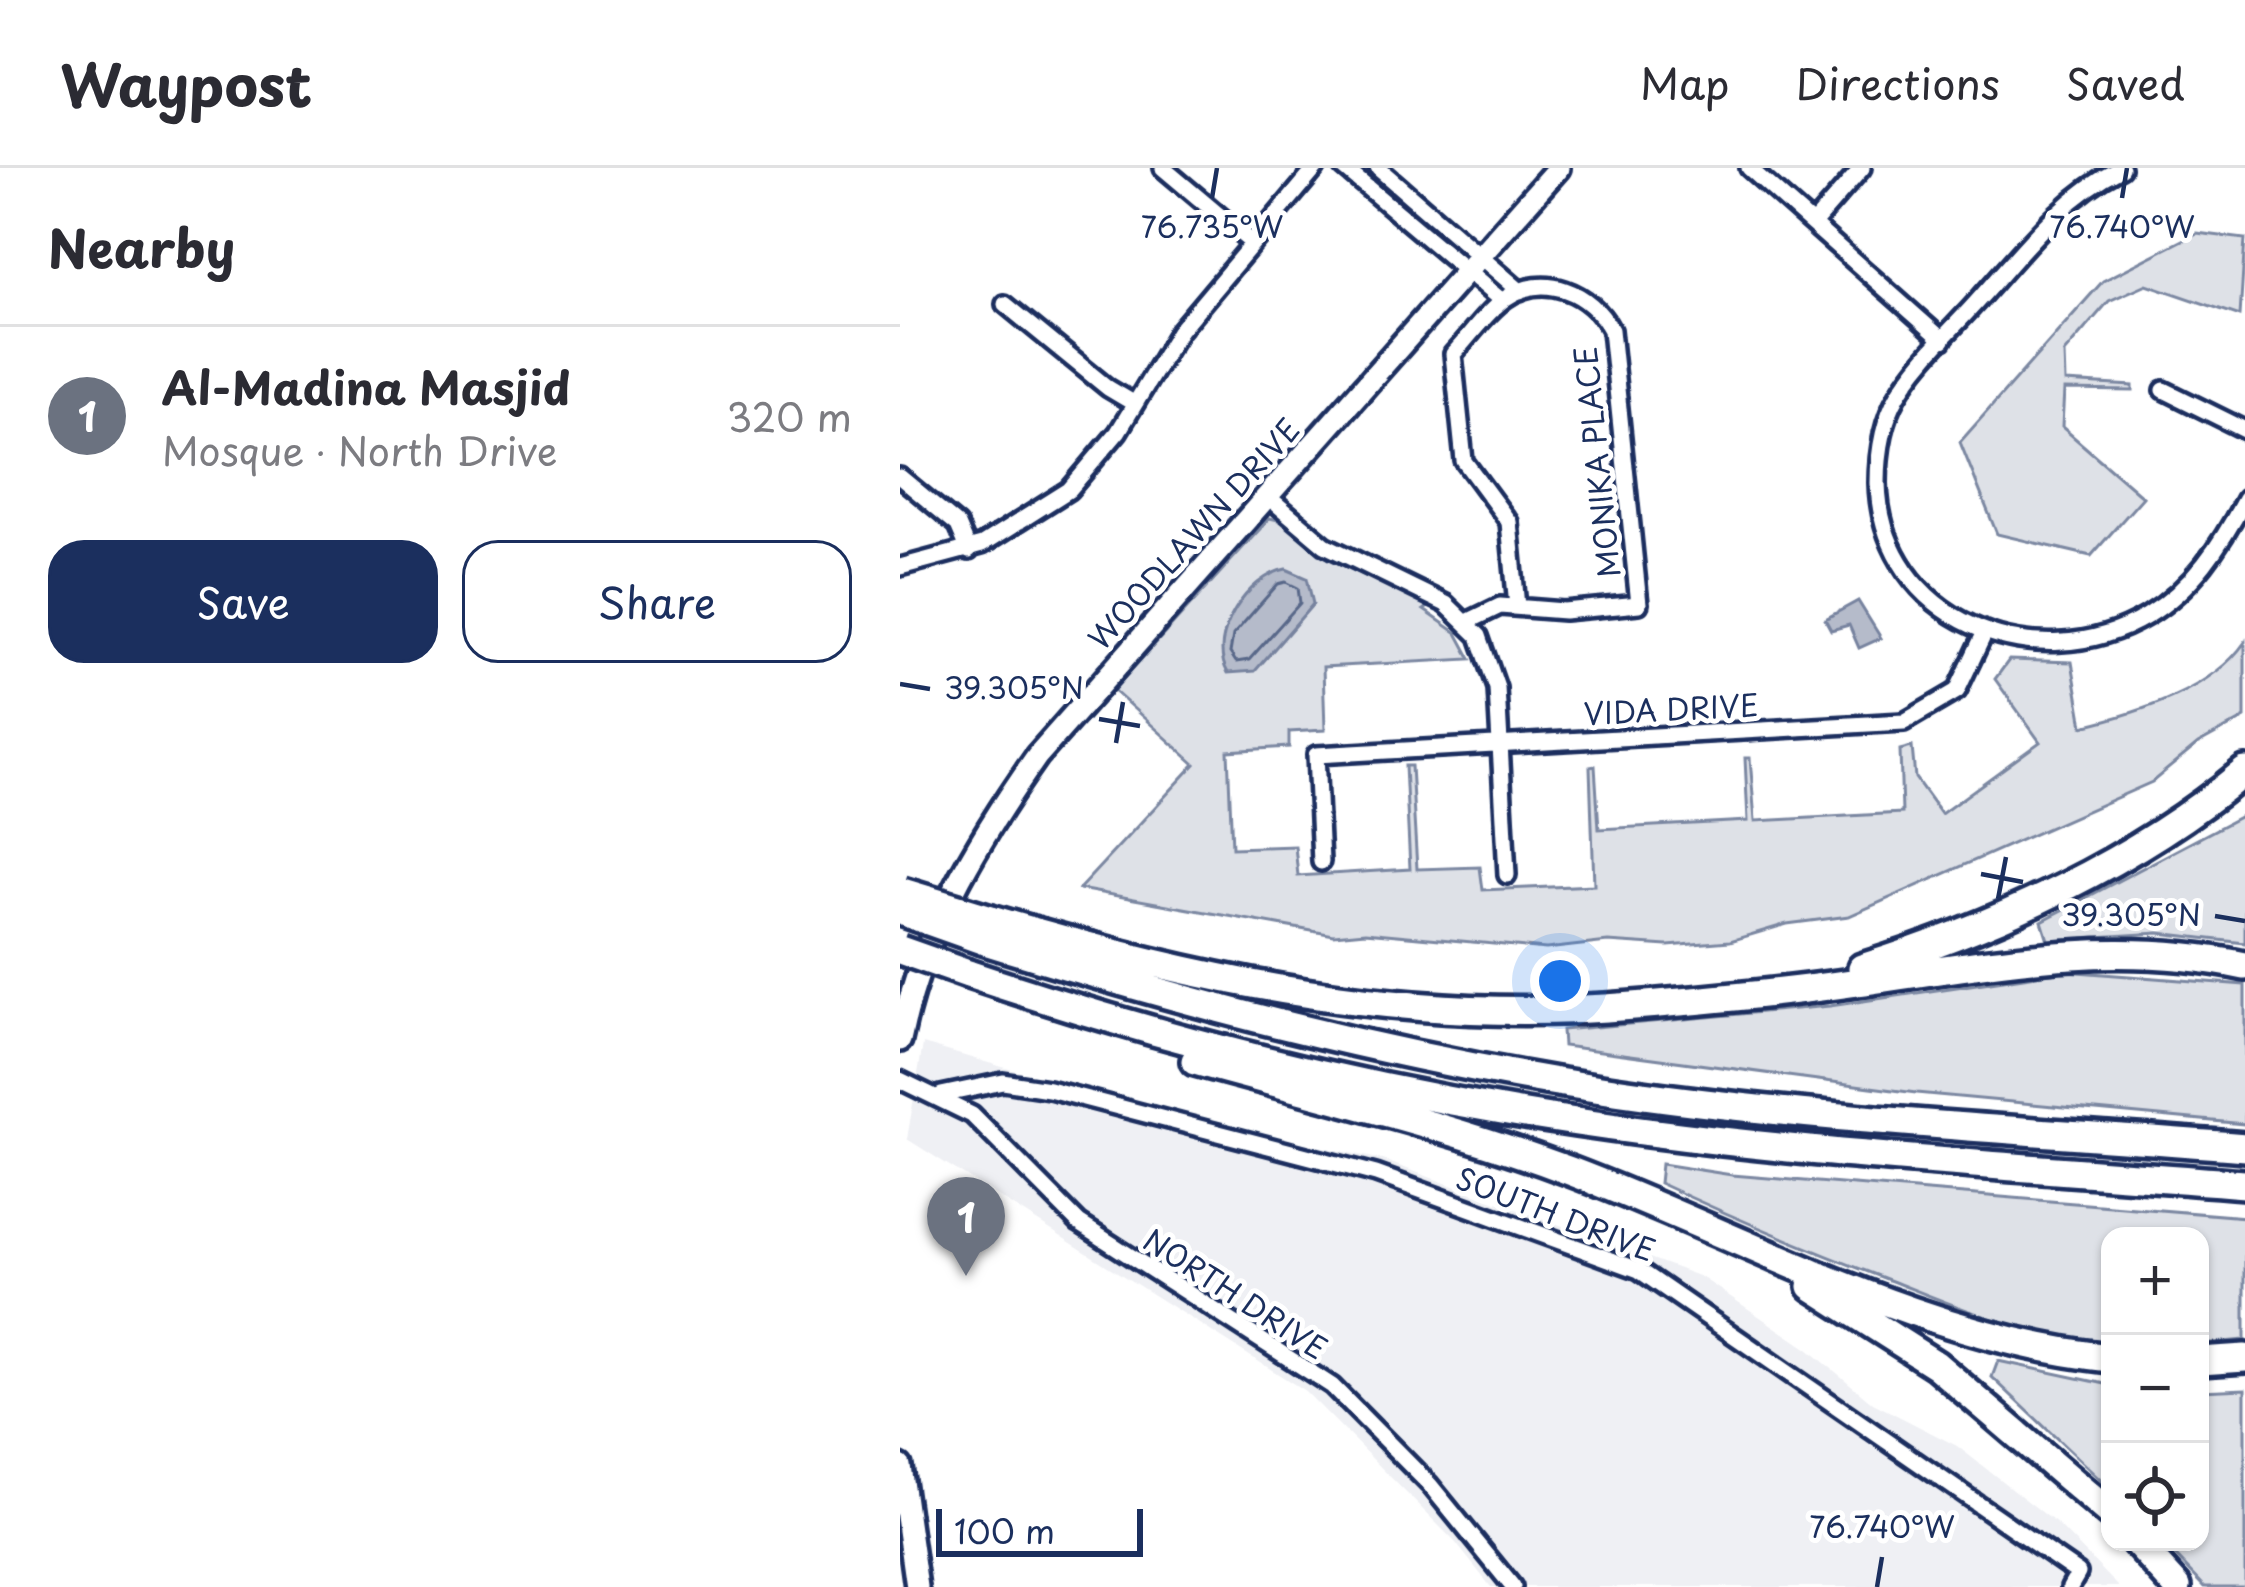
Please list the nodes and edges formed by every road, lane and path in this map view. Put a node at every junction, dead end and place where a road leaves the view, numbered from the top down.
1 (1163, 168) edge
2 (1316, 168) edge
3 (1344, 168) edge
4 (1378, 168) edge
5 (1558, 168) edge
6 (1750, 168) edge
7 (1862, 168) edge
8 (2121, 168) edge
9 (1813, 224) junction
10 (1252, 243) junction
11 (1473, 264) junction
12 (1510, 296) junction
13 (1005, 304) dead end
14 (1943, 340) junction
15 (2164, 390) dead end
16 (1136, 404) junction
17 (2245, 430) edge
18 (900, 477) edge
19 (1266, 495) junction
20 (2245, 499) edge
21 (969, 551) junction
22 (900, 567) edge
23 (1517, 607) junction
24 (1467, 622) junction
25 (1984, 634) junction
26 (1500, 744) junction
27 (2245, 771) edge
28 (1321, 862) dead end
29 (1507, 875) dead end
30 (901, 898) edge
31 (986, 930) junction
32 (900, 950) edge
33 (2245, 966) edge
34 (900, 970) edge
35 (964, 982) junction
36 (1633, 1006) junction
37 (900, 1040) edge
38 (900, 1080) edge
39 (940, 1095) junction
40 (2245, 1147) edge
41 (2245, 1184) edge
42 (1626, 1193) junction
43 (2101, 1356) edge
44 (2245, 1358) edge
45 (2209, 1360) edge
46 (900, 1466) edge
47 (2101, 1506) edge
48 (2144, 1551) edge
49 (2074, 1580) edge
50 (917, 1587) edge
51 (1513, 1587) edge
52 (2177, 1587) edge

1 - 10 street
2 - 10 street
3 - 11 street
4 - 11 street
5 - 11 main road, WOODLAWN DRIVE
6 - 9 street
7 - 9 street
8 - 14 street
9 - 14 street
10 - 16 street
11 - 12 street
11 - 19 main road, WOODLAWN DRIVE
12 - 23 street
12 - 23 street, MONIKA PLACE
13 - 16 street
14 - 25 street
15 - 17 street
16 - 21 street
18 - 21 street
19 - 24 street
19 - 37 main road, WOODLAWN DRIVE
20 - 25 street
21 - 22 street
23 - 24 street, MONIKA PLACE
24 - 26 street
25 - 26 street, VIDA DRIVE
26 - 28 street, VIDA DRIVE
26 - 29 street
27 - 36 highway
30 - 31 highway, bridge
31 - 36 highway
31 - 40 highway
32 - 35 highway, bridge
33 - 36 highway
34 - 35 highway
35 - 41 highway
35 - 42 highway
38 - 39 street, NORTH DRIVE
39 - 49 street, SOUTH DRIVE
39 - 51 street, NORTH DRIVE
42 - 43 highway
42 - 47 highway
44 - 45 highway
46 - 50 main road
48 - 52 highway

